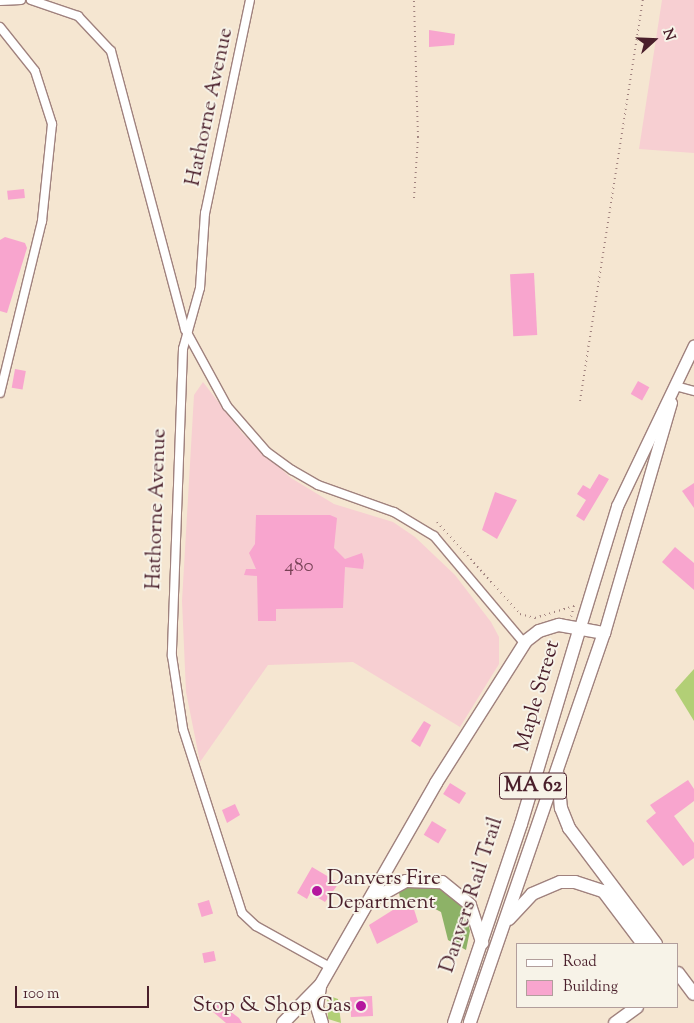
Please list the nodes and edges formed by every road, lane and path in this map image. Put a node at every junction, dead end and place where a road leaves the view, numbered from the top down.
1 (21, 0) edge
2 (31, 0) edge
3 (250, 0) edge
4 (414, 0) edge
5 (643, 0) edge
6 (0, 1) edge
7 (0, 27) edge
8 (414, 198) dead end
9 (185, 330) junction
10 (694, 344) edge
11 (675, 386) junction
12 (694, 391) edge
13 (0, 393) edge
14 (580, 401) dead end
15 (437, 522) dead end
16 (574, 626) junction
17 (604, 633) junction
18 (524, 643) junction
19 (559, 760) junction
20 (362, 910) junction
21 (482, 943) junction
22 (642, 943) edge
23 (655, 943) edge
24 (497, 944) junction
25 (330, 967) junction
26 (679, 974) edge
27 (320, 984) junction
28 (694, 994) edge
29 (636, 1008) edge
30 (283, 1023) edge
31 (322, 1023) edge
32 (454, 1023) edge
33 (470, 1023) edge
34 (615, 1023) edge

1 - 6 street
2 - 9 street
3 - 9 street, Hathorne Avenue
4 - 8 path
5 - 14 path
7 - 13 street
9 - 18 street
9 - 25 street, Hathorne Avenue
10 - 11 main road, Maple Street / MA 62
11 - 12 street
11 - 16 main road, Maple Street / MA 62
11 - 17 main road, Maple Street / MA 62
15 - 16 path
16 - 17 main road
16 - 18 main road
16 - 21 main road, Maple Street / MA 62
17 - 19 main road, Maple Street / MA 62
18 - 20 main road, Maple Street
19 - 23 main road
19 - 24 main road, Maple Street / MA 62
20 - 21 main road
20 - 25 main road, Maple Street
21 - 32 main road, Maple Street / MA 62
22 - 24 main road
24 - 33 main road, Maple Street / MA 62
25 - 27 main road, Maple Street
26 - 28 main road
27 - 30 main road
27 - 31 main road
29 - 34 main road

